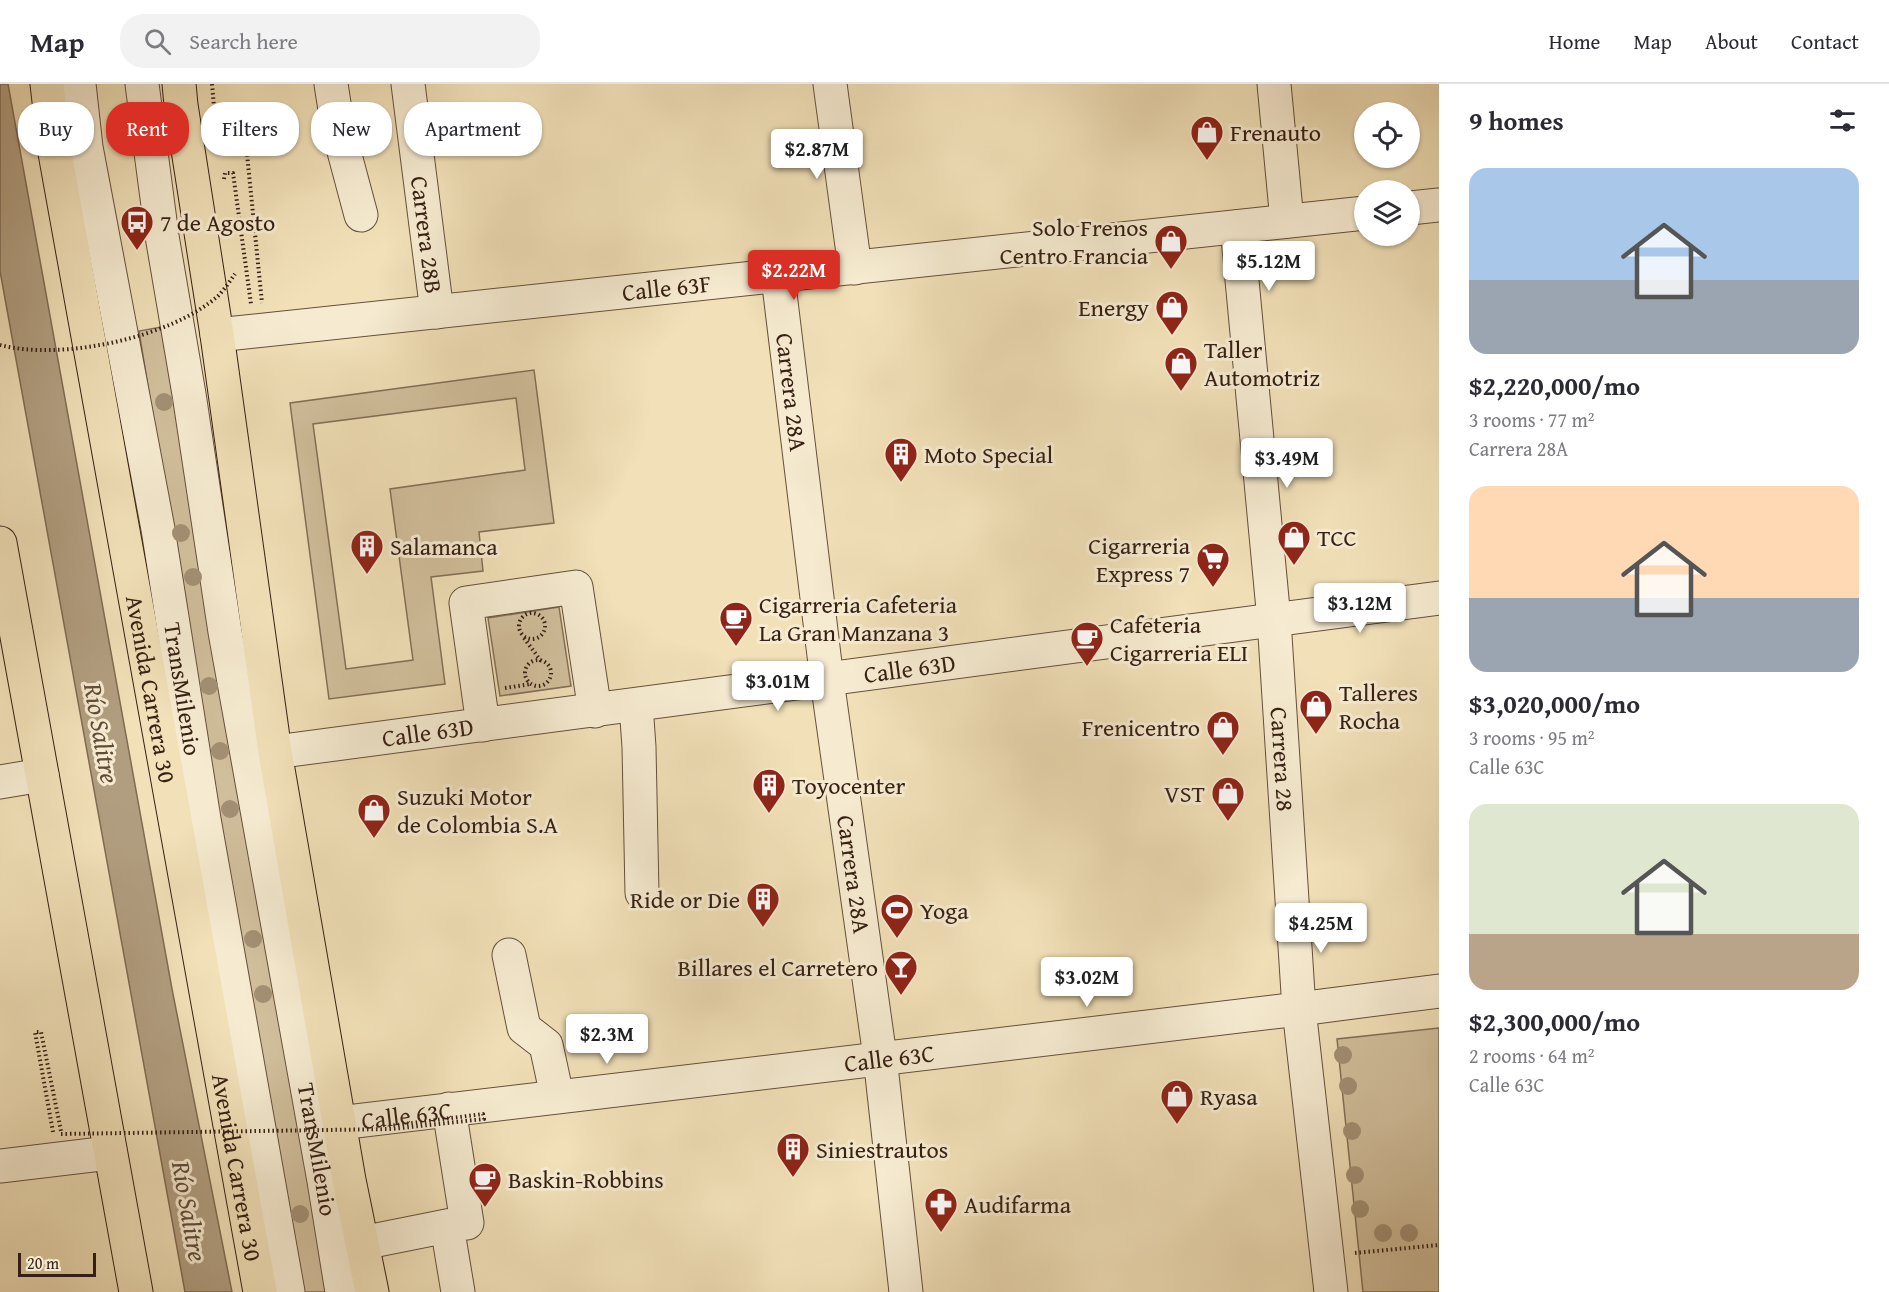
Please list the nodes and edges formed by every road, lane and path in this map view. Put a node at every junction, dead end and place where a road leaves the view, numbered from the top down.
1 (47, 84) edge
2 (79, 84) edge
3 (142, 84) edge
4 (179, 84) edge
5 (212, 84) edge
6 (331, 84) edge
7 (408, 84) edge
8 (830, 84) edge
9 (1274, 84) edge
10 (225, 189) dead end
11 (1439, 205) edge
12 (1420, 207) edge
13 (1354, 214) edge
14 (361, 215) dead end
15 (1287, 221) junction
16 (1237, 227) junction
17 (234, 264) dead end
18 (855, 268) junction
19 (778, 277) junction
20 (248, 282) dead end
21 (437, 312) junction
22 (255, 331) junction
23 (217, 336) junction
24 (0, 345) edge
25 (0, 543) edge
26 (1439, 598) edge
27 (1274, 620) junction
28 (522, 635) dead end
29 (542, 661) junction
30 (827, 680) junction
31 (636, 705) junction
32 (595, 711) junction
33 (483, 725) junction
34 (275, 752) junction
35 (42, 775) junction
36 (0, 782) edge
37 (642, 893) dead end
38 (509, 955) dead end
39 (1439, 991) edge
40 (1299, 1009) junction
41 (880, 1058) junction
42 (557, 1096) junction
43 (449, 1109) junction
44 (365, 1125) junction
45 (53, 1131) dead end
46 (109, 1153) junction
47 (0, 1166) edge
48 (447, 1226) junction
49 (362, 1244) junction
50 (1439, 1245) edge
51 (1351, 1253) dead end
52 (136, 1292) edge
53 (260, 1292) edge
54 (288, 1292) edge
55 (342, 1292) edge
56 (372, 1292) edge
57 (458, 1292) edge
58 (906, 1292) edge
59 (1331, 1292) edge

1 - 53 highway, Avenida Carrera 30
2 - 54 street, TransMilenio
3 - 55 street, TransMilenio
4 - 23 highway
5 - 22 path
6 - 14 street
7 - 21 street, Carrera 28B
8 - 18 street
9 - 15 street
10 - 20 path
11 - 12 street
13 - 15 street, Calle 63F
15 - 16 street, Calle 63F
16 - 18 street, Calle 63F
16 - 27 street, Carrera 28
17 - 24 path, bridge
18 - 19 street, Calle 63F
19 - 21 street, Calle 63F
19 - 30 street, Carrera 28A
21 - 22 street, Calle 63F
22 - 23 street, Calle 63F
23 - 34 highway
25 - 35 highway
26 - 27 street, Calle 63D
27 - 30 street, Calle 63D
27 - 40 street, Carrera 28
28 - 29 path
29 - 29 path
30 - 31 street, Calle 63D
30 - 41 street, Carrera 28A
31 - 32 street, Calle 63D
31 - 37 street
32 - 33 street, Calle 63D
32 - 33 street
33 - 34 street, Calle 63D
34 - 44 highway
35 - 36 street
35 - 46 highway
38 - 42 street
39 - 40 street, Calle 63C
40 - 41 street, Calle 63C
40 - 59 street, Carrera 28
41 - 42 street, Calle 63C
41 - 58 street, Carrera 28A
42 - 43 street, Calle 63C
43 - 44 street, Calle 63C
43 - 48 street
44 - 45 path, bridge
44 - 49 highway
46 - 47 street
46 - 52 highway
48 - 49 street
48 - 57 street
49 - 56 highway
50 - 51 path

